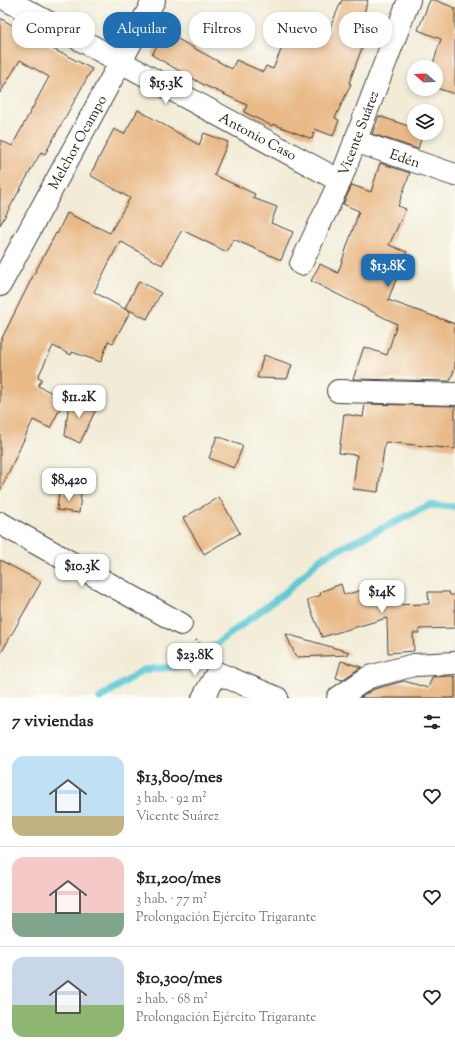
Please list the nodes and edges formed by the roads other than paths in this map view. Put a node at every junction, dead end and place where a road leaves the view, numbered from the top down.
1 (7, 0) edge
2 (154, 0) edge
3 (410, 0) edge
4 (121, 62) junction
5 (355, 141) junction
6 (455, 175) edge
7 (340, 180) junction
8 (301, 264) dead end
9 (0, 285) edge
10 (338, 391) dead end
11 (455, 394) edge
12 (0, 523) edge
13 (181, 624) road end
14 (455, 663) edge
15 (203, 698) edge
16 (277, 698) edge
17 (338, 698) edge

1 - 4 street, Antonio Caso
2 - 4 street, Melchor Ocampo
3 - 5 street, Vicente Suárez
4 - 7 street, Antonio Caso
4 - 9 street, Melchor Ocampo
5 - 6 street, Edén
5 - 7 street, Vicente Suárez
7 - 8 street, Vicente Suárez
10 - 11 street
12 - 13 street
14 - 17 street
15 - 16 street

